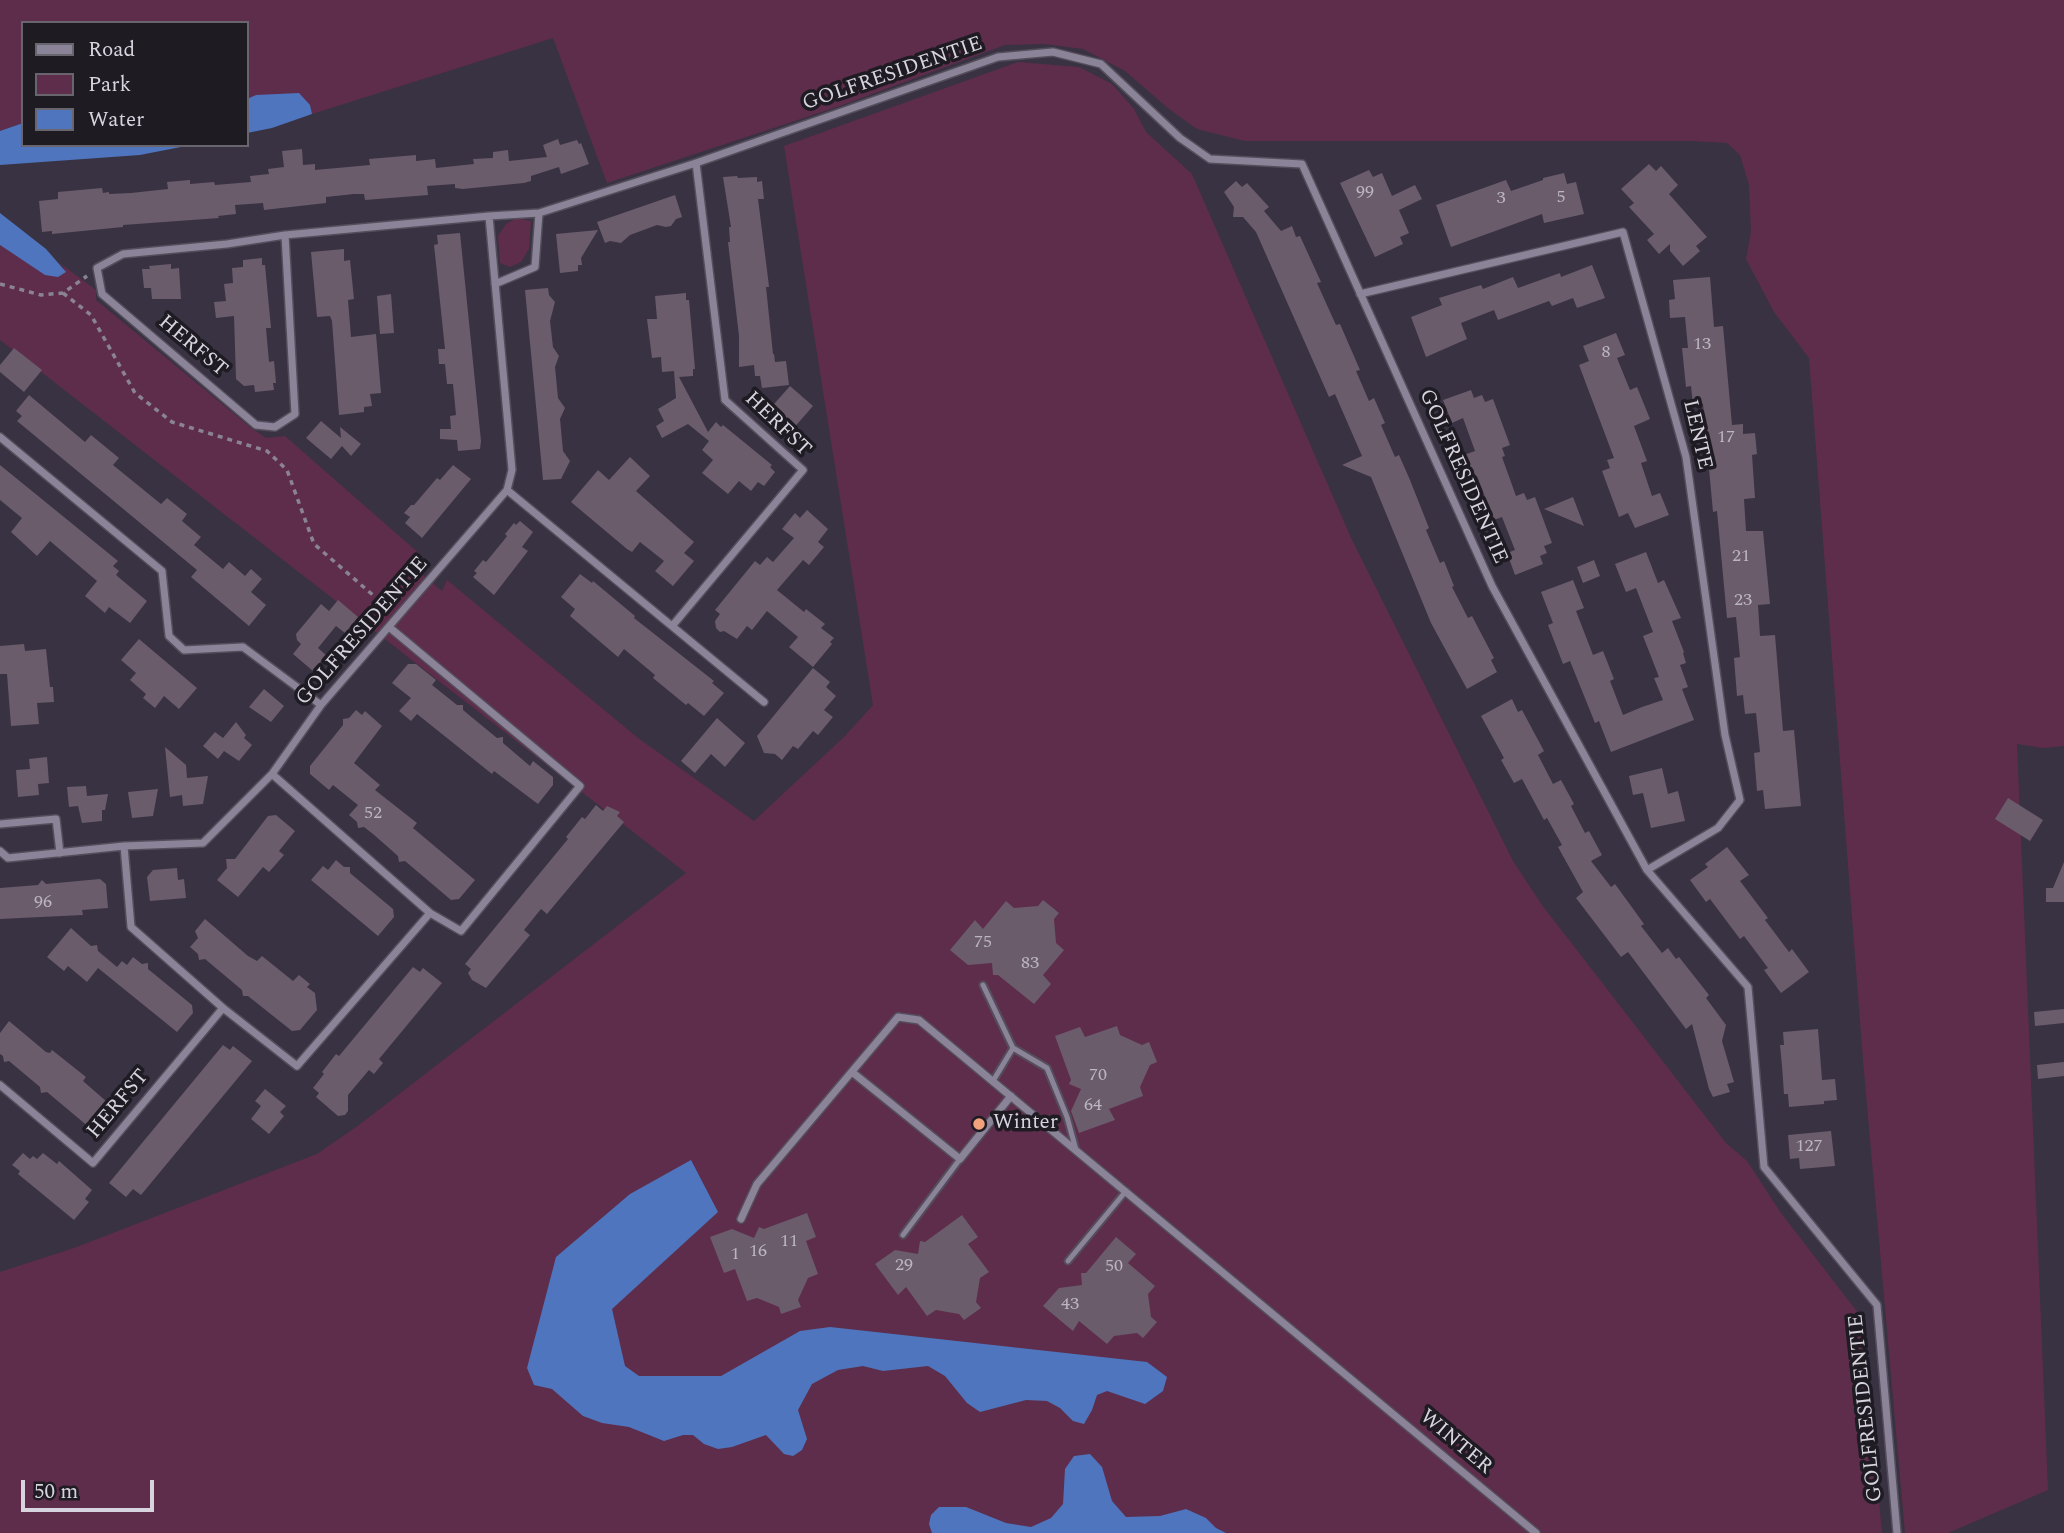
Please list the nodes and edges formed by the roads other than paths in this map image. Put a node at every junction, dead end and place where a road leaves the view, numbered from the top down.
1 (696, 163) junction
2 (539, 213) junction
3 (489, 216) junction
4 (285, 235) junction
5 (495, 284) junction
6 (1360, 295) junction
7 (0, 437) edge
8 (507, 490) junction
9 (673, 625) junction
10 (389, 627) junction
11 (764, 702) dead end
12 (321, 705) junction
13 (272, 774) junction
14 (0, 824) edge
15 (124, 846) junction
16 (0, 851) edge
17 (60, 853) junction
18 (1647, 870) junction
19 (430, 913) junction
20 (983, 985) dead end
21 (223, 1008) junction
22 (1013, 1048) junction
23 (852, 1072) junction
24 (993, 1081) junction
25 (0, 1085) edge
26 (1012, 1096) junction
27 (1076, 1150) junction
28 (960, 1159) junction
29 (1126, 1191) junction
30 (740, 1219) dead end
31 (903, 1235) dead end
32 (1068, 1261) dead end
33 (1536, 1533) edge
34 (1897, 1533) edge

1 - 2 street, GOLFRESIDENTIE
1 - 6 street, GOLFRESIDENTIE
1 - 9 street, HERFST
2 - 3 street, GOLFRESIDENTIE
2 - 5 street
3 - 4 street
3 - 5 street
4 - 4 street, HERFST
5 - 8 street
6 - 18 street, GOLFRESIDENTIE
6 - 18 street, LENTE
7 - 12 street
8 - 9 street
8 - 10 street, GOLFRESIDENTIE
9 - 11 street
10 - 12 street, GOLFRESIDENTIE
10 - 19 street
12 - 13 street, GOLFRESIDENTIE
13 - 15 street, GOLFRESIDENTIE
13 - 19 street
14 - 17 street
15 - 17 street, GOLFRESIDENTIE
15 - 21 street
16 - 17 street, GOLFRESIDENTIE
18 - 34 street, GOLFRESIDENTIE
19 - 21 street
20 - 22 lane
21 - 25 street, HERFST
22 - 24 lane
22 - 27 lane
23 - 24 street, WINTER
23 - 28 street
23 - 30 street, WINTER
24 - 26 street, WINTER
26 - 27 street, WINTER
26 - 28 street
27 - 29 street, WINTER
28 - 31 lane
29 - 32 lane
29 - 33 street, WINTER

